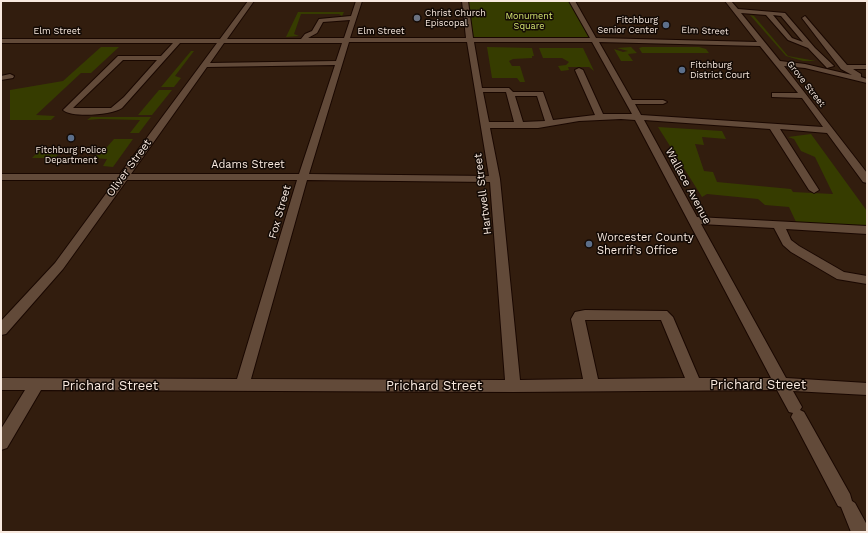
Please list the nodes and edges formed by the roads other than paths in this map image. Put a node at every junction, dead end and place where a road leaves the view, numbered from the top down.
1 (251, 1) edge
2 (359, 1) edge
3 (465, 1) edge
4 (572, 1) edge
5 (728, 1) edge
6 (737, 12) junction
7 (767, 12) junction
8 (354, 18) junction
9 (805, 18) dead end
10 (1, 41) edge
11 (178, 41) junction
12 (220, 41) junction
13 (303, 41) junction
14 (347, 41) junction
15 (470, 41) junction
16 (593, 41) junction
17 (761, 44) junction
18 (812, 48) junction
19 (163, 58) junction
20 (340, 63) junction
21 (777, 63) junction
22 (205, 65) junction
23 (805, 66) junction
24 (830, 66) junction
25 (845, 67) junction
26 (867, 67) edge
27 (579, 70) dead end
28 (10, 76) dead end
29 (1, 78) edge
30 (867, 81) edge
31 (478, 90) junction
32 (511, 94) junction
33 (775, 95) dead end
34 (804, 96) junction
35 (629, 102) junction
36 (663, 102) dead end
37 (600, 117) junction
38 (638, 117) junction
39 (550, 123) junction
40 (485, 125) junction
41 (519, 125) junction
42 (773, 126) junction
43 (827, 130) junction
44 (1, 177) edge
45 (123, 177) junction
46 (303, 177) junction
47 (495, 179) junction
48 (867, 180) edge
49 (814, 190) dead end
50 (692, 220) junction
51 (778, 225) junction
52 (867, 230) edge
53 (867, 280) edge
54 (1, 330) edge
55 (1, 384) edge
56 (781, 384) junction
57 (242, 385) junction
58 (592, 385) junction
59 (695, 385) junction
60 (36, 386) junction
61 (513, 386) junction
62 (867, 388) edge
63 (1, 443) edge
64 (861, 532) edge

1 - 12 street, Oliver Street
2 - 8 street, Fox Street
3 - 15 street, Hartwell Street
4 - 16 street, Wallace Avenue
5 - 6 street, Grove Street
6 - 7 street
6 - 17 street, Grove Street
7 - 18 street
7 - 18 street
8 - 13 street
8 - 14 street, Fox Street
9 - 25 street
10 - 11 street, Elm Street
11 - 12 street, Elm Street
11 - 19 street
12 - 13 street, Elm Street
12 - 22 street, Oliver Street
13 - 14 street, Elm Street
14 - 15 street, Elm Street
14 - 20 street, Fox Street
15 - 16 street, Elm Street
15 - 31 street, Hartwell Street
16 - 17 street, Elm Street
16 - 35 street, Wallace Avenue
17 - 21 street, Grove Street
18 - 24 street
19 - 19 street
20 - 22 street
20 - 46 street, Fox Street
21 - 23 street
21 - 34 street, Grove Street
22 - 45 street, Oliver Street
23 - 24 street
23 - 30 street
24 - 25 street
25 - 26 street
25 - 30 street
27 - 37 street
28 - 29 street
31 - 32 street
31 - 40 street, Hartwell Street
32 - 39 street
32 - 41 street
33 - 34 street
34 - 43 street, Grove Street
35 - 36 street
35 - 38 street, Wallace Avenue
37 - 38 street
37 - 39 street
38 - 42 street
38 - 50 street, Wallace Avenue
39 - 41 street
40 - 41 street
40 - 47 street, Hartwell Street
42 - 43 street
42 - 49 street
43 - 48 street, Grove Street
44 - 45 street, Adams Street
45 - 46 street, Adams Street
45 - 54 street, Oliver Street
46 - 47 street, Adams Street
46 - 57 street, Fox Street
47 - 61 street, Hartwell Street
50 - 51 street
50 - 56 street, Wallace Avenue
51 - 52 street
51 - 53 street
55 - 60 street, Prichard Street
56 - 59 street, Prichard Street
56 - 62 street, Prichard Street
56 - 64 street, Wallace Avenue
57 - 60 street, Prichard Street
57 - 61 street, Prichard Street
58 - 59 street, Prichard Street
58 - 59 street
58 - 61 street, Prichard Street
60 - 63 street

